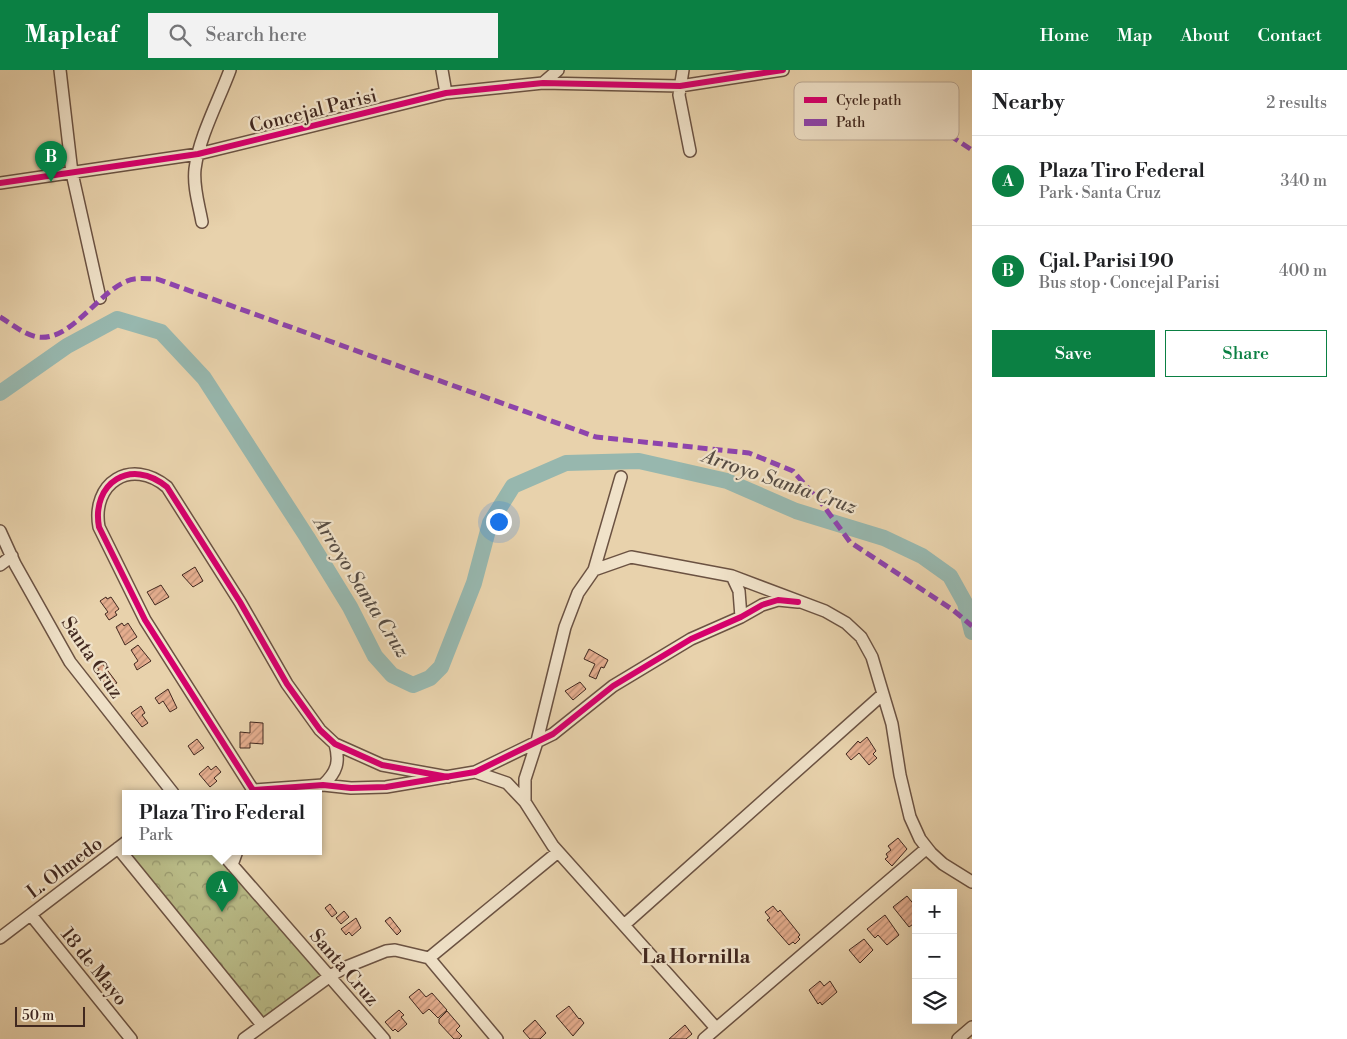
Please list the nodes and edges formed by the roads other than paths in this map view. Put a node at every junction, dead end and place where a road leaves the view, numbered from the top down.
1 (60, 70) edge
2 (230, 70) edge
3 (442, 70) edge
4 (558, 70) edge
5 (683, 70) edge
6 (783, 70) edge
7 (542, 83) junction
8 (680, 86) junction
9 (446, 93) junction
10 (690, 151) dead end
11 (198, 154) junction
12 (72, 173) junction
13 (0, 183) edge
14 (202, 222) dead end
15 (100, 298) dead end
16 (621, 477) dead end
17 (0, 532) edge
18 (12, 556) junction
19 (0, 565) edge
20 (594, 570) junction
21 (732, 576) junction
22 (798, 602) junction
23 (741, 617) junction
24 (883, 694) junction
25 (334, 744) junction
26 (536, 745) junction
27 (475, 772) junction
28 (448, 777) junction
29 (323, 785) junction
30 (171, 790) edge
31 (249, 790) edge
32 (280, 790) edge
33 (526, 802) junction
34 (122, 845) edge
35 (927, 848) junction
36 (558, 852) junction
37 (130, 855) edge
38 (223, 855) edge
39 (236, 855) edge
40 (232, 865) junction
41 (972, 882) edge
42 (31, 914) junction
43 (624, 925) junction
44 (0, 938) edge
45 (429, 958) junction
46 (330, 976) junction
47 (262, 1025) junction
48 (972, 1027) edge
49 (716, 1028) junction
50 (131, 1039) edge
51 (244, 1039) edge
52 (384, 1039) edge
53 (497, 1039) edge
54 (704, 1039) edge
55 (958, 1039) edge

1 - 12 street
2 - 11 street
3 - 9 street
4 - 7 street
5 - 8 street
6 - 8 street, Concejal Parisi
7 - 8 street, Concejal Parisi
7 - 9 street, Concejal Parisi
8 - 10 street
9 - 11 street, Concejal Parisi
11 - 12 street, Concejal Parisi
11 - 14 street
12 - 13 street, Concejal Parisi
12 - 15 street
16 - 20 street
17 - 18 street, Santa Cruz
18 - 19 street
18 - 30 street, Santa Cruz
20 - 21 street
20 - 26 street
21 - 22 street
21 - 23 street
22 - 23 street
22 - 24 street
23 - 26 street
24 - 35 street
24 - 43 street
25 - 28 street
25 - 29 street
25 - 31 street
26 - 27 street
26 - 33 street
27 - 28 street
27 - 33 street
28 - 29 street
29 - 32 street
33 - 36 street
34 - 42 street, L. Olmedo
35 - 41 street
35 - 49 street
36 - 43 street
36 - 45 street
37 - 47 street
38 - 40 street, Santa Cruz
39 - 40 street
40 - 46 street, Santa Cruz
42 - 44 street, L. Olmedo
42 - 50 street, 18 de Mayo
43 - 49 street
45 - 46 street
45 - 53 street
46 - 47 street
46 - 52 street, Santa Cruz
47 - 51 street
48 - 55 street
49 - 54 street

